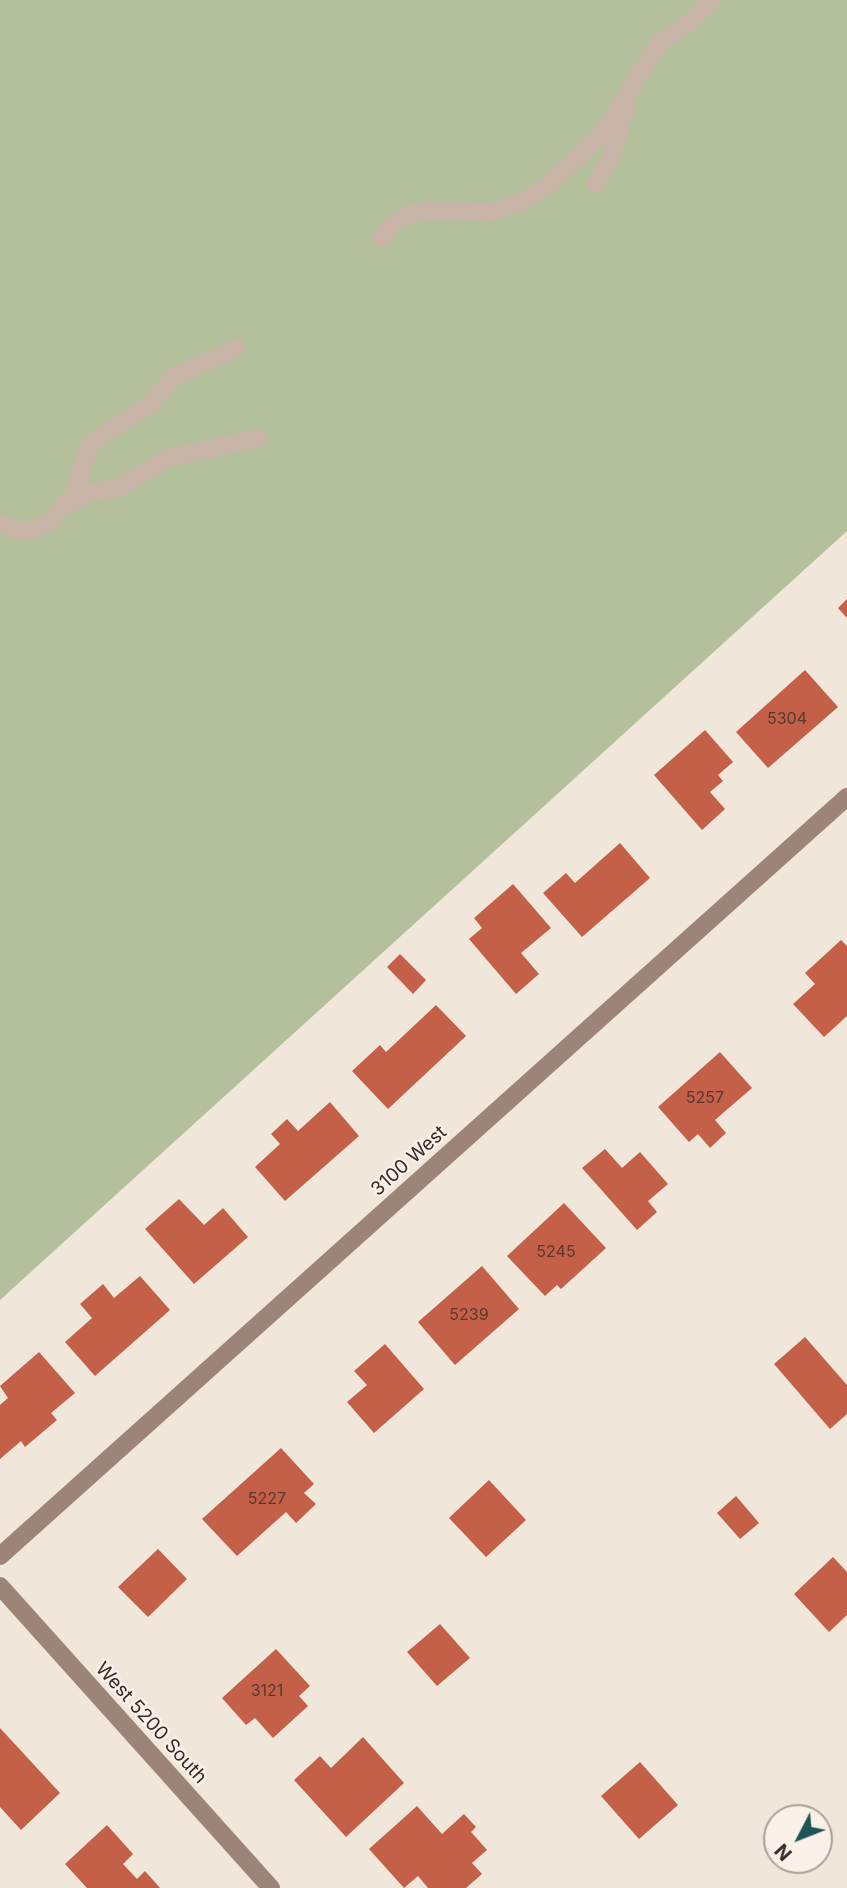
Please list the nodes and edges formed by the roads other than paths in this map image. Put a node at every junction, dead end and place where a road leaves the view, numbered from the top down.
1 (712, 0) edge
2 (632, 89) junction
3 (592, 145) junction
4 (611, 156) junction
5 (596, 183) dead end
6 (381, 238) dead end
7 (236, 348) dead end
8 (258, 438) dead end
9 (83, 488) junction
10 (5, 530) edge
11 (845, 803) edge
12 (0, 1556) edge
13 (0, 1586) edge
14 (271, 1888) edge

1 - 2 lane
2 - 3 lane
2 - 4 lane
3 - 4 lane
3 - 6 lane
4 - 5 lane
7 - 9 lane
8 - 9 lane
9 - 10 lane
11 - 12 street, 3100 West
13 - 14 street, West 5200 South

